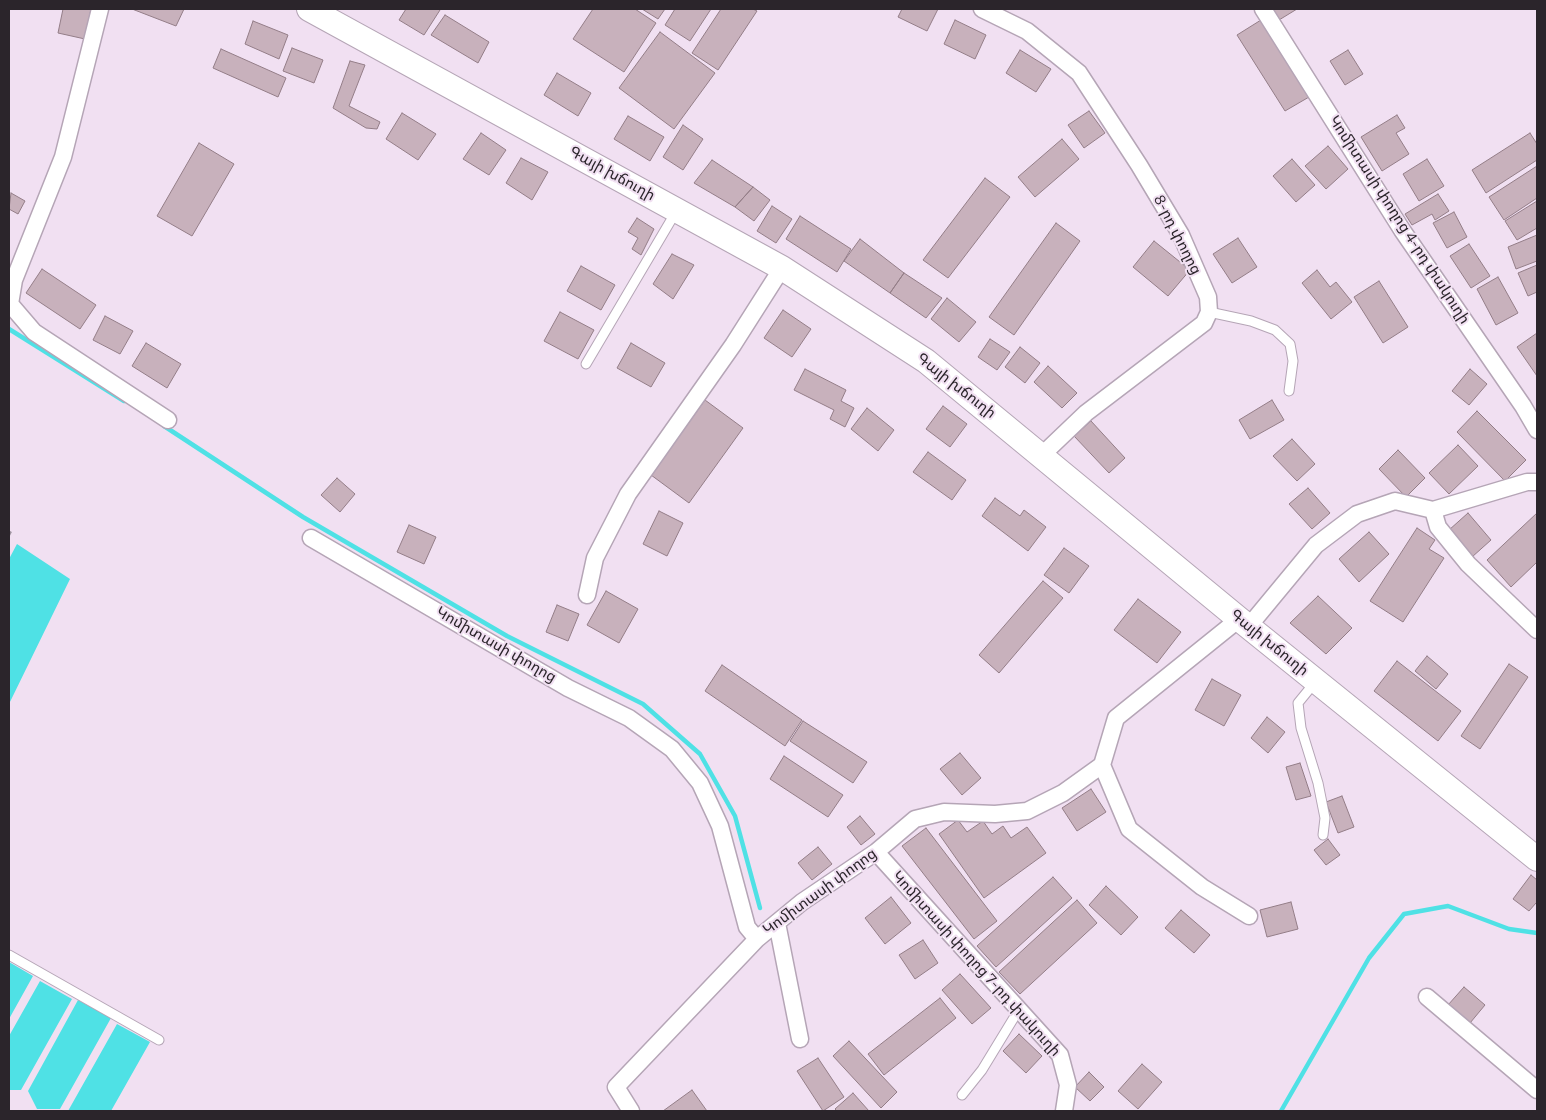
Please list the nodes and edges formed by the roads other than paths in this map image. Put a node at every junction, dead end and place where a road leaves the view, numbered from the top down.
1 (100, 9) edge
2 (309, 9) edge
3 (982, 9) edge
4 (1263, 9) edge
5 (677, 210) junction
6 (782, 268) junction
7 (1209, 312) junction
8 (586, 364) dead end
9 (1289, 391) dead end
10 (168, 420) dead end
11 (1537, 430) edge
12 (1042, 455) junction
13 (1537, 482) edge
14 (1433, 510) junction
15 (311, 538) dead end
16 (587, 595) dead end
17 (1244, 623) junction
18 (1537, 630) edge
19 (1317, 681) junction
20 (1102, 765) junction
21 (1323, 835) dead end
22 (876, 852) junction
23 (1537, 859) edge
24 (1249, 916) dead end
25 (776, 923) junction
26 (757, 939) junction
27 (9, 954) edge
28 (1428, 998) dead end
29 (1018, 1011) junction
30 (800, 1039) dead end
31 (159, 1040) dead end
32 (1537, 1090) edge
33 (962, 1095) dead end
34 (631, 1111) edge
35 (1064, 1111) edge

1 - 10 street
2 - 5 main road, Գայի խճուղի
3 - 7 street, 8-րդ փողոց
4 - 11 street, Կոմիտասի փողոց 4-րդ փակուղի
5 - 6 main road, Գայի խճուղի
5 - 8 lane
6 - 12 main road, Գայի խճուղի
6 - 16 street
7 - 9 lane
7 - 12 street
12 - 17 main road, Գայի խճուղի
13 - 14 street
14 - 17 street
14 - 18 street
15 - 26 street, Կոմիտասի փողոց
17 - 19 main road, Գայի խճուղի
17 - 20 street
19 - 21 lane
19 - 23 main road, Գայի խճուղի
20 - 22 street, Կոմիտասի փողոց
20 - 24 street
22 - 25 street, Կոմիտասի փողոց
22 - 29 street, Կոմիտասի փողոց 7-րդ փակուղի
25 - 26 street, Կոմիտասի փողոց
25 - 30 street
26 - 34 street
27 - 31 lane
28 - 32 street
29 - 33 lane
29 - 35 street, Կոմիտասի փողոց 7-րդ փակուղի

